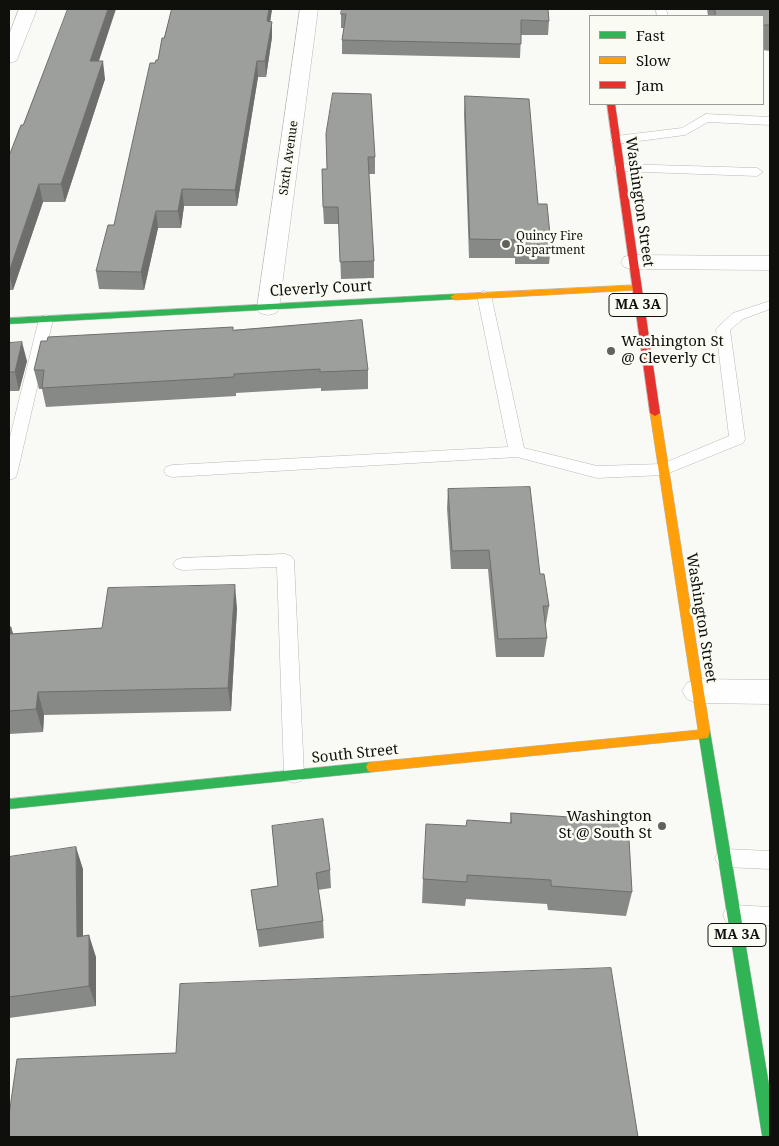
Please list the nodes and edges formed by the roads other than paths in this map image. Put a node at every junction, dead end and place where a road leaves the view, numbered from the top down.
1 (28, 9) edge
2 (309, 9) edge
3 (9, 57) edge
4 (611, 105) edge
5 (770, 121) edge
6 (616, 140) junction
7 (620, 168) junction
8 (757, 172) dead end
9 (632, 262) junction
10 (770, 263) edge
11 (635, 288) junction
12 (484, 295) junction
13 (770, 304) edge
14 (268, 308) junction
15 (46, 319) junction
16 (9, 321) edge
17 (517, 452) junction
18 (664, 469) junction
19 (172, 470) dead end
20 (9, 474) edge
21 (182, 564) dead end
22 (698, 691) junction
23 (770, 692) edge
24 (704, 734) junction
25 (294, 775) junction
26 (9, 804) edge
27 (725, 858) junction
28 (770, 860) edge
29 (734, 915) junction
30 (770, 916) edge
31 (762, 1038) edge
32 (770, 1135) edge

1 - 3 street
2 - 14 street, Sixth Avenue
4 - 6 main road, Washington Street / MA 3A
5 - 6 lane
6 - 7 main road, Washington Street / MA 3A
7 - 8 lane
7 - 9 main road, Washington Street / MA 3A
9 - 10 street
9 - 11 main road, Washington Street / MA 3A
11 - 12 main road, Cleverly Court
11 - 18 main road, Washington Street / MA 3A
12 - 14 main road, Cleverly Court
12 - 17 lane
13 - 18 lane
14 - 15 main road, Cleverly Court
15 - 16 main road, Cleverly Court
15 - 20 lane
17 - 18 lane
17 - 19 lane
18 - 22 main road, Washington Street / MA 3A
21 - 25 lane
22 - 23 street
22 - 24 main road, Washington Street / MA 3A
24 - 25 main road, South Street
24 - 27 main road, Washington Street / MA 3A
25 - 26 main road, South Street
27 - 28 lane
27 - 29 main road, Washington Street / MA 3A
29 - 30 lane
29 - 31 main road, Washington Street / MA 3A
31 - 32 main road, Washington Street / MA 3A

